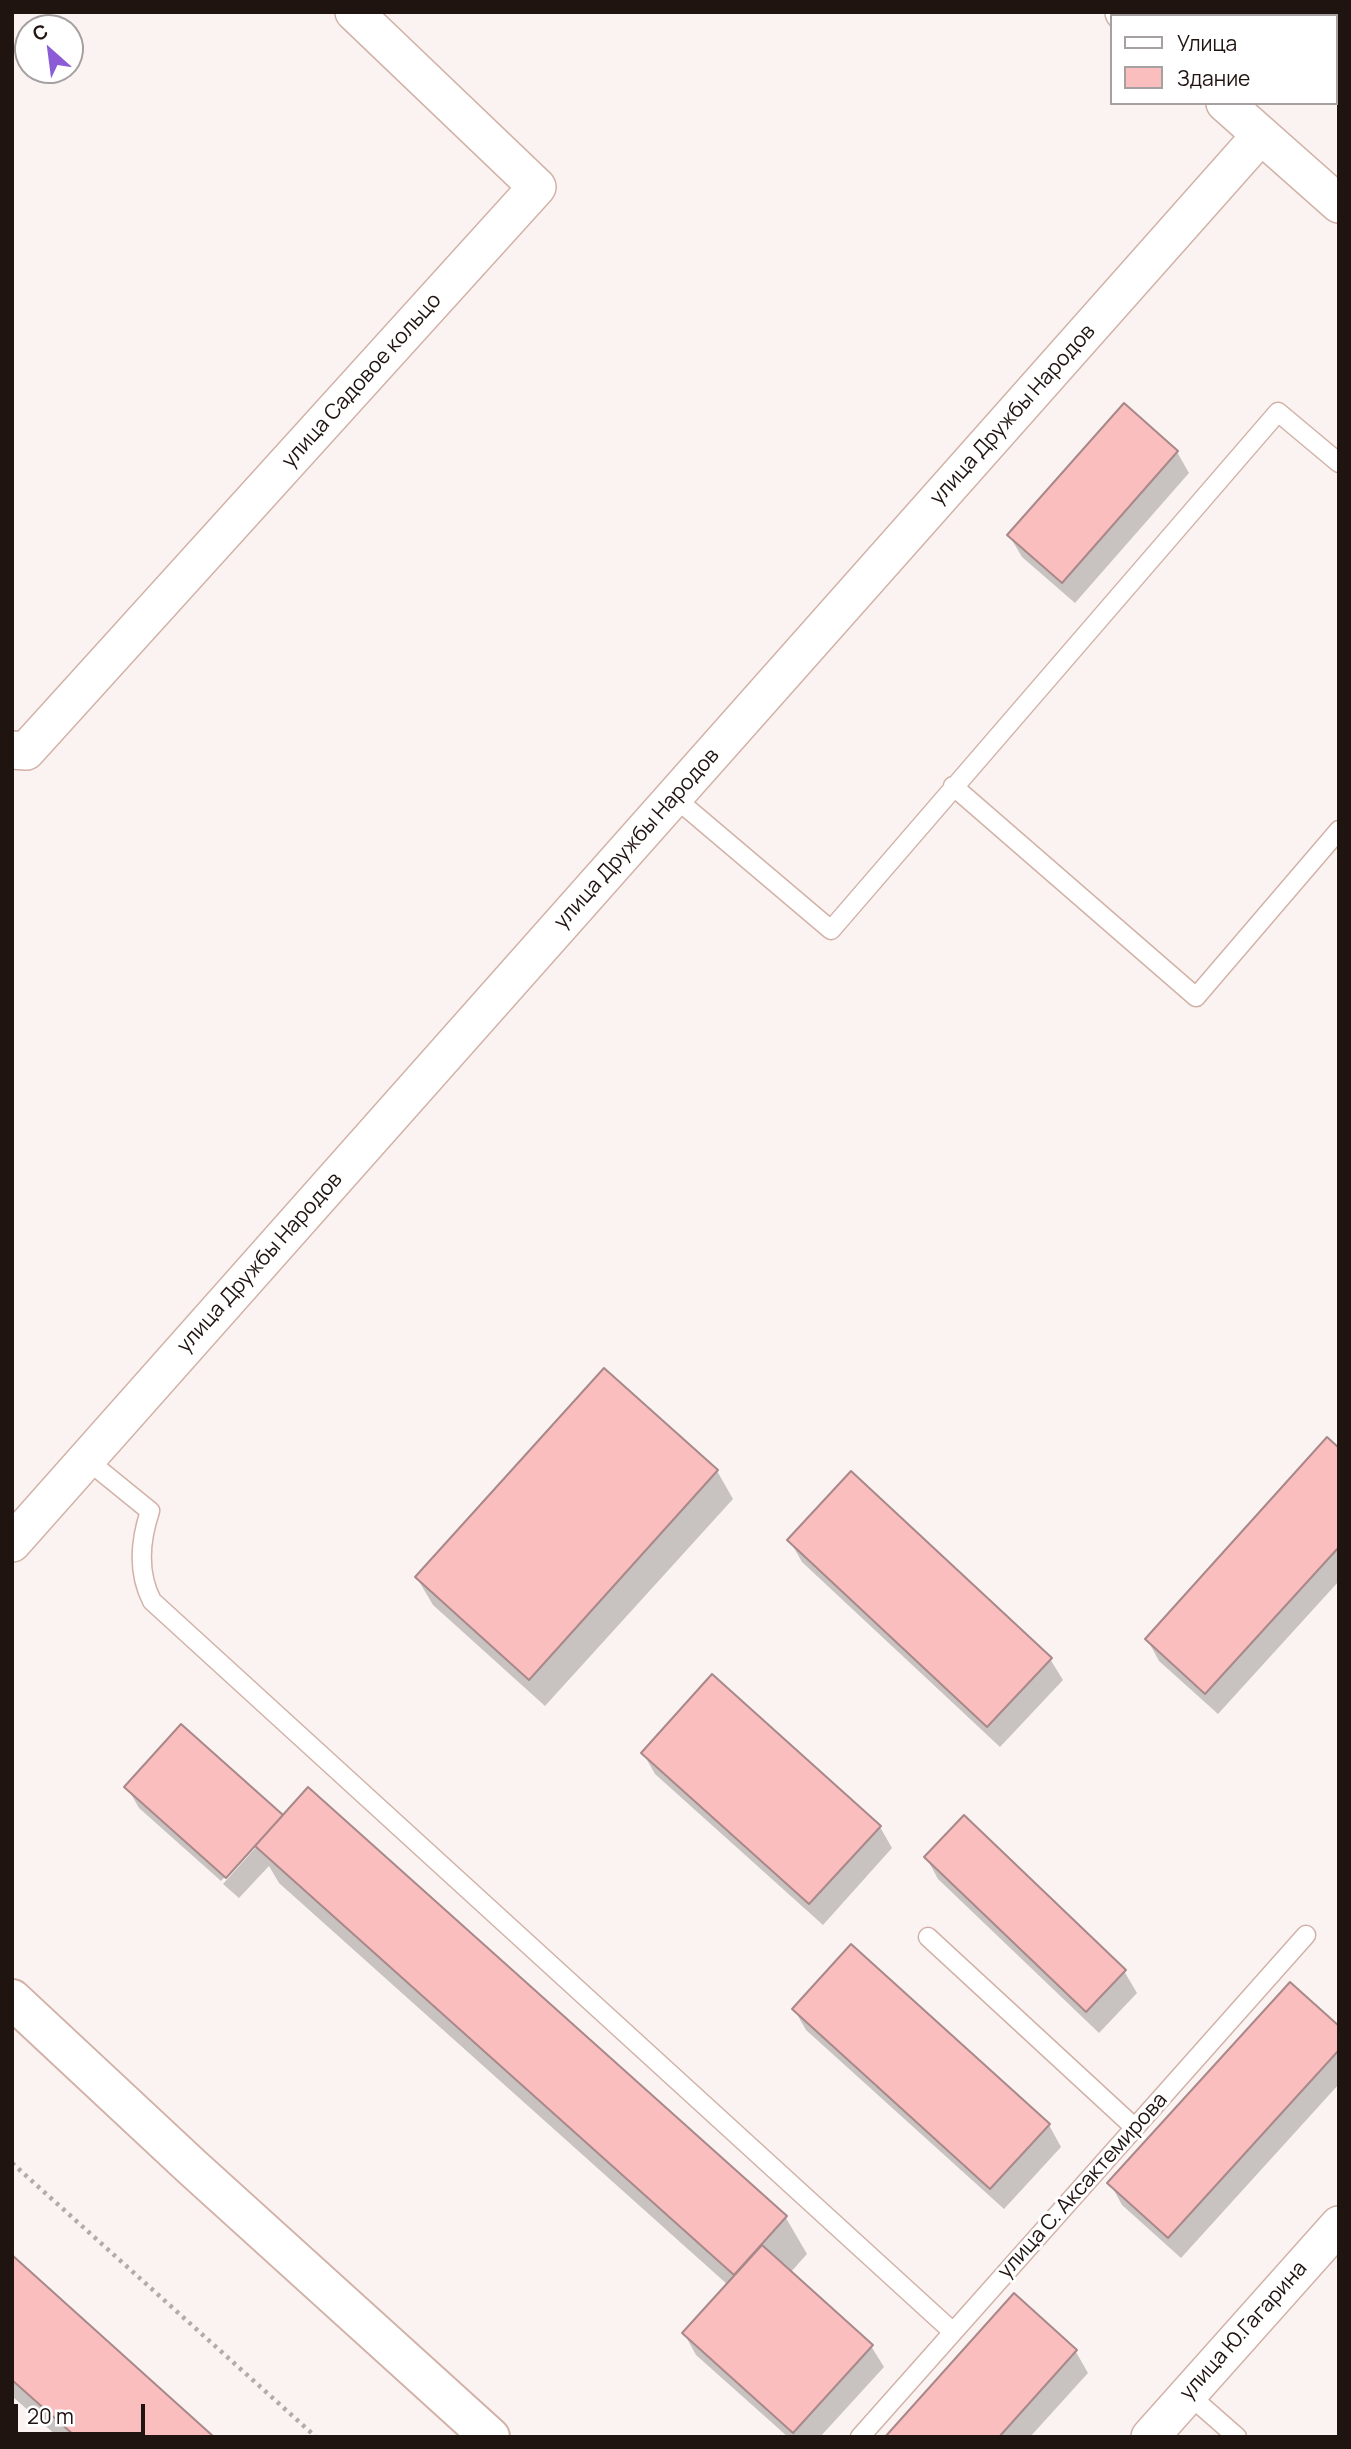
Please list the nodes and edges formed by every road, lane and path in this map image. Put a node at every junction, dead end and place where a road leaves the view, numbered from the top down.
1 (354, 12) edge
2 (1227, 105) edge
3 (1261, 135) junction
4 (1339, 204) edge
5 (1339, 463) edge
6 (12, 750) edge
7 (954, 786) junction
8 (674, 797) junction
9 (1339, 830) edge
10 (86, 1459) junction
11 (12, 1543) edge
12 (1306, 1935) dead end
13 (928, 1937) dead end
14 (12, 1999) edge
15 (1134, 2127) junction
16 (12, 2163) edge
17 (1339, 2225) edge
18 (953, 2332) junction
19 (1188, 2394) junction
20 (316, 2437) edge
21 (490, 2437) edge
22 (860, 2437) edge
23 (1150, 2437) edge
24 (1237, 2437) edge

1 - 6 street, улица Садовое кольцо
2 - 3 street
3 - 4 street
3 - 8 street, улица Дружбы Народов
5 - 7 lane
7 - 8 lane
7 - 9 lane
8 - 10 street, улица Дружбы Народов
10 - 11 street, улица Дружбы Народов
10 - 18 lane
12 - 15 lane, улица С. Аксактемирова
13 - 15 lane
14 - 21 street
15 - 18 lane, улица С. Аксактемирова
16 - 20 path
17 - 19 street, улица Ю.Гагарина
18 - 22 lane, улица С. Аксактемирова
19 - 23 street, улица Ю.Гагарина
19 - 24 lane

